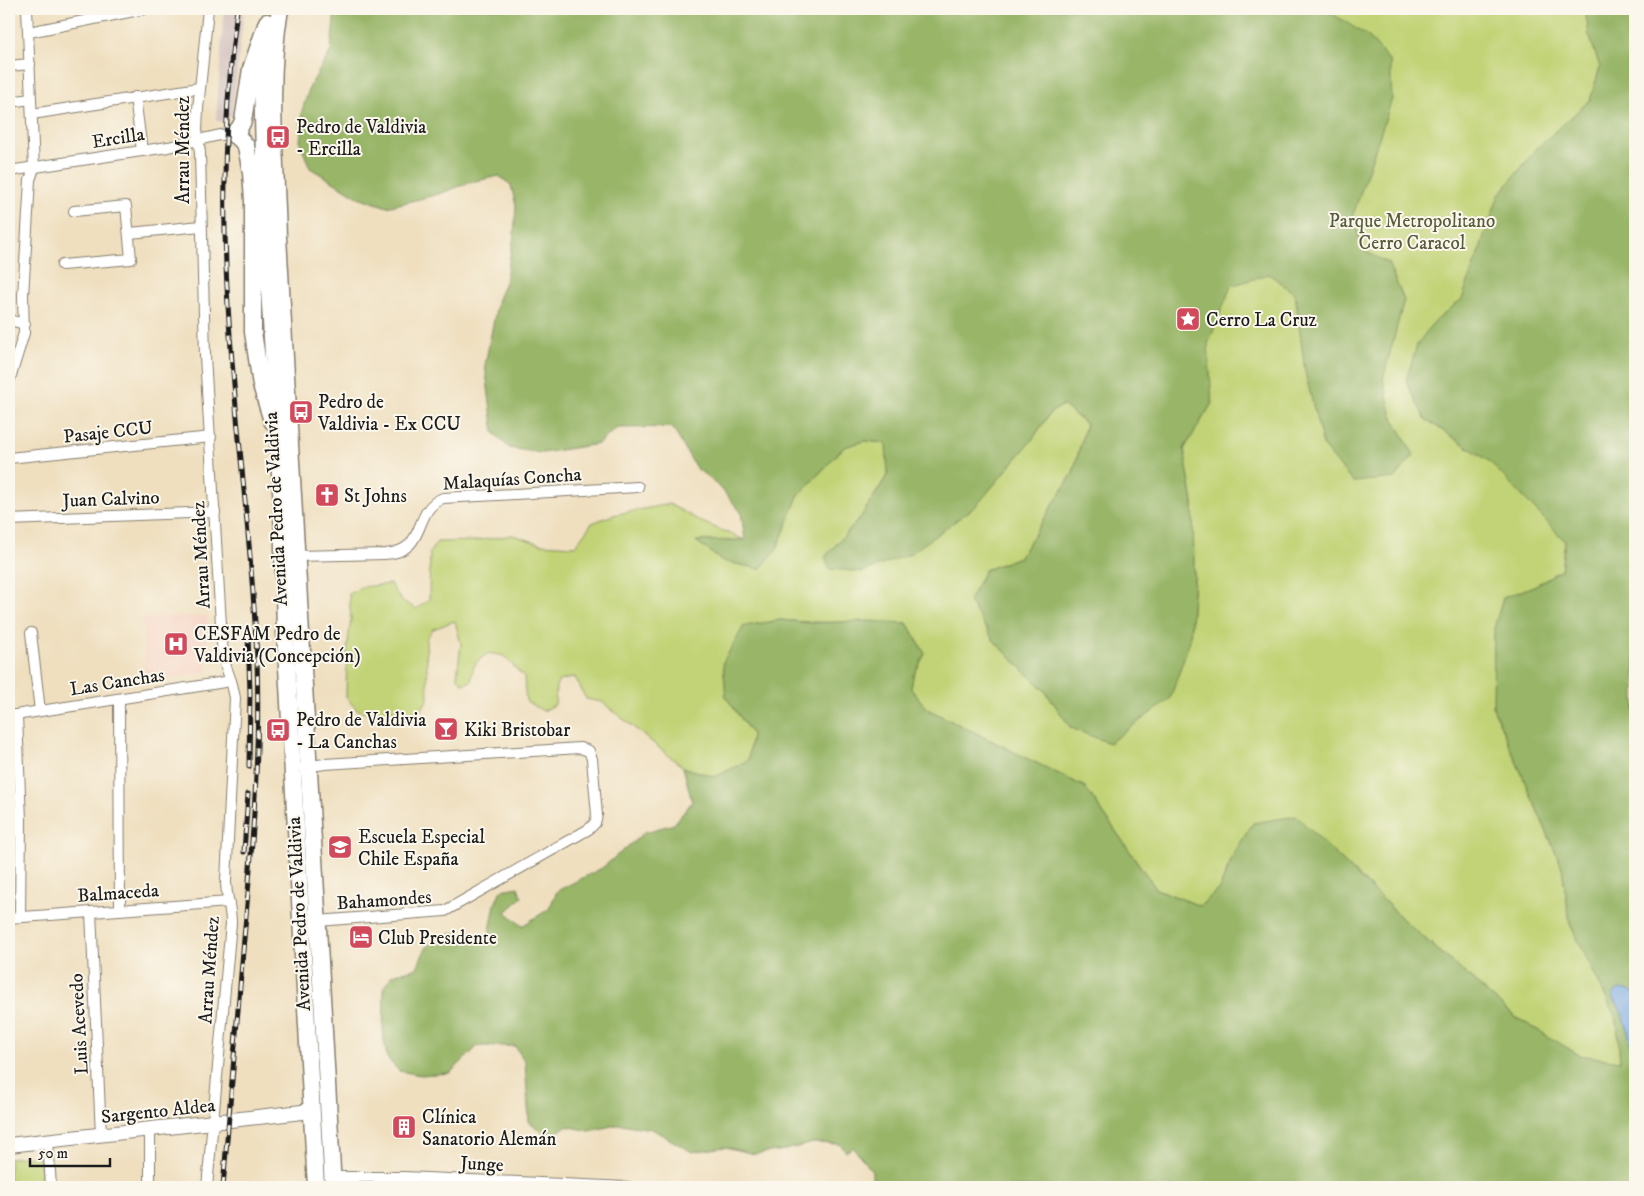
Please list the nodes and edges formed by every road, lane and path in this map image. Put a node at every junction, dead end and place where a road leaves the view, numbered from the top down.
1 (27, 9) edge
2 (144, 9) edge
3 (208, 9) edge
4 (280, 9) edge
5 (268, 15) edge
6 (29, 32) junction
7 (30, 64) junction
8 (9, 66) edge
9 (199, 88) junction
10 (135, 97) junction
11 (31, 100) junction
12 (9, 102) edge
13 (32, 114) junction
14 (232, 134) junction
15 (198, 141) junction
16 (142, 151) junction
17 (34, 168) junction
18 (9, 171) edge
19 (74, 212) dead end
20 (200, 226) junction
21 (130, 233) junction
22 (266, 237) junction
23 (62, 265) dead end
24 (252, 310) junction
25 (9, 320) edge
26 (25, 324) junction
27 (256, 353) junction
28 (280, 368) junction
29 (9, 382) edge
30 (278, 437) junction
31 (211, 438) junction
32 (9, 458) edge
33 (638, 487) dead end
34 (216, 512) junction
35 (9, 520) edge
36 (297, 556) junction
37 (31, 633) dead end
38 (231, 681) junction
39 (119, 699) junction
40 (40, 711) junction
41 (13, 716) edge
42 (310, 766) junction
43 (293, 768) junction
44 (229, 902) junction
45 (120, 910) junction
46 (91, 912) junction
47 (20, 917) junction
48 (9, 918) edge
49 (318, 921) junction
50 (328, 1099) junction
51 (312, 1111) junction
52 (212, 1123) junction
53 (330, 1126) junction
54 (150, 1130) junction
55 (101, 1135) junction
56 (48, 1141) junction
57 (9, 1145) edge
58 (333, 1182) edge
59 (51, 1187) edge
60 (150, 1187) edge
61 (207, 1187) edge
62 (316, 1187) edge
63 (628, 1187) edge

1 - 6 street
2 - 6 street
3 - 9 street, Arrau Méndez
4 - 28 main road, Avenida Pedro de Valdivia
5 - 14 main road
5 - 22 main road, Avenida Pedro de Valdivia
6 - 7 street
7 - 8 street
7 - 11 street
9 - 10 street
9 - 15 street, Arrau Méndez
10 - 13 street
10 - 16 street
11 - 12 street
11 - 13 street
13 - 17 street
14 - 15 street, Ercilla
14 - 24 main road
15 - 16 street, Ercilla
15 - 20 street, Arrau Méndez
16 - 17 street, Ercilla
17 - 18 street, Ercilla
17 - 26 street
19 - 21 street
20 - 21 street
20 - 31 street, Arrau Méndez
21 - 23 street
22 - 24 main road
22 - 28 main road, Avenida Pedro de Valdivia
24 - 27 main road
25 - 26 street
26 - 29 street
27 - 28 main road
27 - 30 main road
28 - 30 main road, Avenida Pedro de Valdivia
28 - 36 main road, Avenida Pedro de Valdivia
30 - 43 main road, Avenida Pedro de Valdivia
31 - 32 street, Pasaje CCU
31 - 34 street, Arrau Méndez
33 - 36 street, Malaquías Concha
34 - 35 street, Juan Calvino
34 - 38 street, Arrau Méndez
36 - 42 main road, Avenida Pedro de Valdivia
37 - 40 street
38 - 39 street, Las Canchas
38 - 44 street, Arrau Méndez
39 - 40 street, Las Canchas
39 - 45 street
40 - 41 street, Las Canchas
41 - 47 street
42 - 43 street
42 - 49 main road, Avenida Pedro de Valdivia
42 - 49 street, Bahamondes
43 - 51 main road, Avenida Pedro de Valdivia
44 - 45 street, Balmaceda
44 - 52 street, Arrau Méndez
45 - 46 street, Balmaceda
46 - 47 street, Balmaceda
46 - 55 street, Luis Acevedo
47 - 48 street, Balmaceda
49 - 50 main road, Avenida Pedro de Valdivia
50 - 51 main road
50 - 53 main road, Avenida Pedro de Valdivia
51 - 52 street, Sargento Aldea
51 - 53 main road
51 - 62 main road, Avenida Pedro de Valdivia
52 - 54 street, Sargento Aldea
52 - 61 street, Arrau Méndez
53 - 58 main road, Avenida Pedro de Valdivia
54 - 55 street, Sargento Aldea
54 - 60 street
55 - 56 street, Sargento Aldea
56 - 57 street, Sargento Aldea
56 - 59 street
58 - 62 main road
58 - 63 street, Junge

